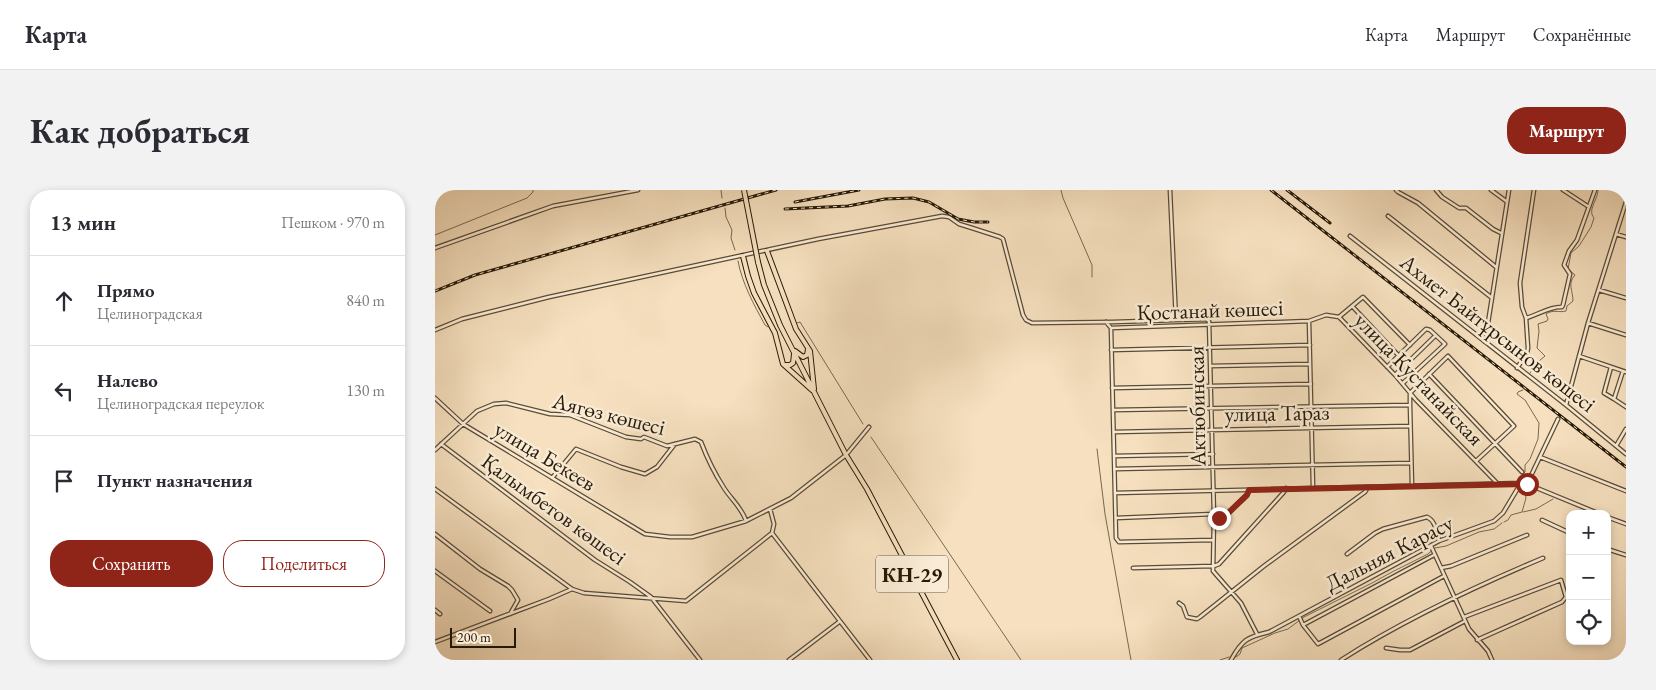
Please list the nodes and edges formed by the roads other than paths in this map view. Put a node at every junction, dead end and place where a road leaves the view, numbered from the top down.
1 (638, 190) edge
2 (744, 190) edge
3 (1170, 190) edge
4 (1396, 190) edge
5 (1436, 190) edge
6 (1491, 190) edge
7 (1509, 190) edge
8 (1535, 190) edge
9 (1563, 190) edge
10 (1595, 190) edge
11 (1506, 201) junction
12 (1626, 202) edge
13 (1589, 207) junction
14 (1388, 216) dead end
15 (1501, 233) junction
16 (1616, 234) junction
17 (1350, 236) dead end
18 (1626, 237) edge
19 (435, 248) edge
20 (767, 251) junction
21 (743, 256) junction
22 (1496, 267) junction
23 (1599, 290) junction
24 (1492, 298) junction
25 (1626, 298) edge
26 (1352, 306) junction
27 (1339, 317) junction
28 (1526, 318) junction
29 (1177, 320) junction
30 (1106, 322) junction
31 (1309, 322) junction
32 (1588, 323) junction
33 (1210, 326) junction
34 (1111, 328) junction
35 (435, 330) edge
36 (1626, 335) edge
37 (1435, 336) junction
38 (1485, 342) junction
39 (1310, 345) junction
40 (1411, 345) junction
41 (808, 347) junction
42 (1210, 347) junction
43 (793, 348) junction
44 (1111, 350) junction
45 (1399, 356) junction
46 (1579, 356) junction
47 (783, 364) junction
48 (1310, 364) junction
49 (1211, 366) junction
50 (1387, 367) junction
51 (1611, 367) junction
52 (1517, 368) junction
53 (1625, 371) edge
54 (1429, 374) junction
55 (1395, 375) junction
56 (1403, 383) junction
57 (1311, 384) junction
58 (1211, 386) junction
59 (1112, 388) junction
60 (814, 392) junction
61 (1410, 393) junction
62 (435, 398) edge
63 (1614, 399) junction
64 (1410, 404) junction
65 (1566, 405) junction
66 (1311, 406) junction
67 (1626, 407) edge
68 (1212, 408) junction
69 (1113, 410) junction
70 (1558, 419) dead end
71 (463, 424) junction
72 (1411, 426) junction
73 (869, 427) dead end
74 (1312, 427) junction
75 (1626, 429) edge
76 (1212, 430) junction
77 (1114, 432) junction
78 (676, 443) junction
79 (1495, 443) junction
80 (441, 444) junction
81 (1616, 446) junction
82 (435, 450) edge
83 (1213, 454) junction
84 (1626, 454) edge
85 (846, 455) junction
86 (1114, 456) junction
87 (1539, 456) junction
88 (1476, 461) junction
89 (1411, 463) junction
90 (1313, 465) junction
91 (1213, 467) junction
92 (1115, 469) junction
93 (1522, 472) dead end
94 (552, 478) junction
95 (1521, 483) junction
96 (1498, 484) junction
97 (1527, 484) junction
98 (1412, 486) junction
99 (1368, 487) junction
100 (435, 488) edge
101 (1286, 488) junction
102 (1313, 488) junction
103 (1249, 490) junction
104 (1214, 491) junction
105 (1626, 491) edge
106 (1115, 493) junction
107 (770, 508) junction
108 (1590, 510) edge
109 (1214, 515) junction
110 (1116, 518) junction
111 (1611, 518) edge
112 (1542, 520) dead end
113 (746, 521) junction
114 (1626, 524) edge
115 (1566, 530) edge
116 (772, 534) junction
117 (435, 535) edge
118 (1527, 535) dead end
119 (1214, 540) junction
120 (1439, 541) junction
121 (1431, 547) junction
122 (1611, 549) edge
123 (1434, 553) junction
124 (1347, 554) dead end
125 (1626, 555) edge
126 (1543, 558) dead end
127 (1213, 566) junction
128 (1133, 568) dead end
129 (1441, 568) junction
130 (435, 571) edge
131 (1444, 576) junction
132 (572, 589) junction
133 (1231, 592) junction
134 (651, 597) junction
135 (1454, 597) junction
136 (1179, 603) dead end
137 (435, 610) edge
138 (489, 611) dead end
139 (440, 614) dead end
140 (509, 614) junction
141 (1299, 616) junction
142 (1465, 619) junction
143 (839, 622) junction
144 (1303, 624) junction
145 (1257, 634) junction
146 (1477, 640) junction
147 (435, 642) edge
148 (1386, 648) dead end
149 (700, 660) edge
150 (789, 660) edge
151 (869, 660) edge
152 (957, 660) edge
153 (1231, 660) edge
154 (1341, 660) edge
155 (1492, 660) edge

1 - 19 street
2 - 43 main road, КН-29, bridge
3 - 29 street
4 - 22 street
5 - 15 street
6 - 11 street
7 - 11 street
8 - 28 street
9 - 13 street
10 - 13 street
11 - 15 street
12 - 16 street
13 - 28 street
14 - 24 street
15 - 22 street
16 - 18 street
16 - 23 street
17 - 38 street, Ахмет Байтұрсынов көшесі
20 - 21 street
20 - 30 street
20 - 41 main road
21 - 35 street
21 - 47 main road
22 - 24 street
23 - 25 street
23 - 32 street
24 - 38 street
26 - 27 street
26 - 40 street
26 - 45 street
27 - 31 street, улица Кустанайская
27 - 50 street, улица Кустанайская
28 - 52 street
29 - 30 street
29 - 33 street, Актюбинская
30 - 34 street
31 - 33 street, Қостанай көшесі
31 - 39 street
32 - 36 street
32 - 46 street
33 - 34 street, Қостанай көшесі
33 - 42 street, Актюбинская
34 - 44 street
37 - 40 street
37 - 55 street
37 - 56 street
38 - 52 street, Ахмет Байтұрсынов көшесі
39 - 42 street
39 - 48 street
40 - 45 street
41 - 43 main road
41 - 60 main road
42 - 44 street
42 - 49 street, Актюбинская
43 - 47 main road
43 - 60 main road, КН-29
44 - 59 street
45 - 50 street
46 - 51 street
46 - 65 street
47 - 60 main road
48 - 49 street
48 - 57 street
49 - 58 street, Актюбинская
50 - 55 street, улица Кустанайская
51 - 53 street
51 - 63 street
52 - 65 street, Ахмет Байтұрсынов көшесі
53 - 63 street
54 - 61 street
54 - 79 street
54 - 79 street
55 - 56 street, улица Кустанайская
56 - 61 street, улица Кустанайская
57 - 58 street
57 - 66 street
58 - 59 street
58 - 68 street, Актюбинская
59 - 69 street
60 - 85 main road, КН-29
61 - 64 street
61 - 88 street, улица Кустанайская
62 - 71 street
63 - 67 street
64 - 66 street
64 - 72 street
65 - 81 street, Ахмет Байтұрсынов көшесі
66 - 68 street
66 - 74 street
68 - 69 street
68 - 76 street, Актюбинская
69 - 77 street
70 - 87 street
71 - 78 street, Аягөз көшесі
71 - 80 street, улица Бекеев
71 - 94 street, улица Бекеев
72 - 74 street, улица Тараз
72 - 89 street
73 - 85 street
74 - 76 street, улица Тараз
74 - 90 street
75 - 81 street
76 - 77 street, улица Тараз
76 - 83 street, Актюбинская
77 - 86 street
78 - 94 street
78 - 113 street, Аягөз көшесі
79 - 88 street
79 - 93 street
80 - 82 street, улица Бекеев
80 - 134 street, Қалымбетов көшесі
81 - 84 street, Ахмет Байтұрсынов көшесі
83 - 86 street, улица Тараз
83 - 91 street, Актюбинская
85 - 107 street
85 - 152 main road, КН-29
86 - 92 street
87 - 97 street
87 - 105 street
88 - 96 street, улица Кустанайская
89 - 90 street
89 - 98 street
90 - 91 street
90 - 102 street
91 - 92 street
91 - 104 street, Актюбинская
92 - 106 street
94 - 113 street, улица Бекеев
95 - 96 street
95 - 97 street
95 - 120 street, Дальняя Карасу
96 - 98 street
97 - 108 street
98 - 99 street
99 - 102 street
99 - 133 street
100 - 132 street
101 - 102 street
101 - 103 street
101 - 127 street
103 - 104 street
103 - 109 street
104 - 106 street
104 - 109 street, Актюбинская
106 - 110 street
107 - 113 street
107 - 116 street
109 - 110 street
109 - 119 street, Актюбинская
110 - 119 street
111 - 114 street
112 - 115 street
116 - 134 street
116 - 143 street
117 - 140 street
118 - 129 street
119 - 127 street, Актюбинская
120 - 121 street, Дальняя Карасу
120 - 124 street
121 - 123 street
121 - 141 street, Дальняя Карасу
122 - 125 street
123 - 129 street
123 - 144 street
126 - 135 street
127 - 128 street
127 - 133 street
129 - 131 street
130 - 138 street
131 - 135 street
131 - 144 street
132 - 134 street
132 - 140 street
133 - 136 street
133 - 145 street
134 - 149 street
135 - 142 street
135 - 154 street
137 - 139 street
140 - 147 street
141 - 144 street
141 - 145 street, Дальняя Карасу
142 - 146 street
142 - 146 street
142 - 148 street
143 - 150 street
143 - 151 street
145 - 153 street, Дальняя Карасу
146 - 155 street

